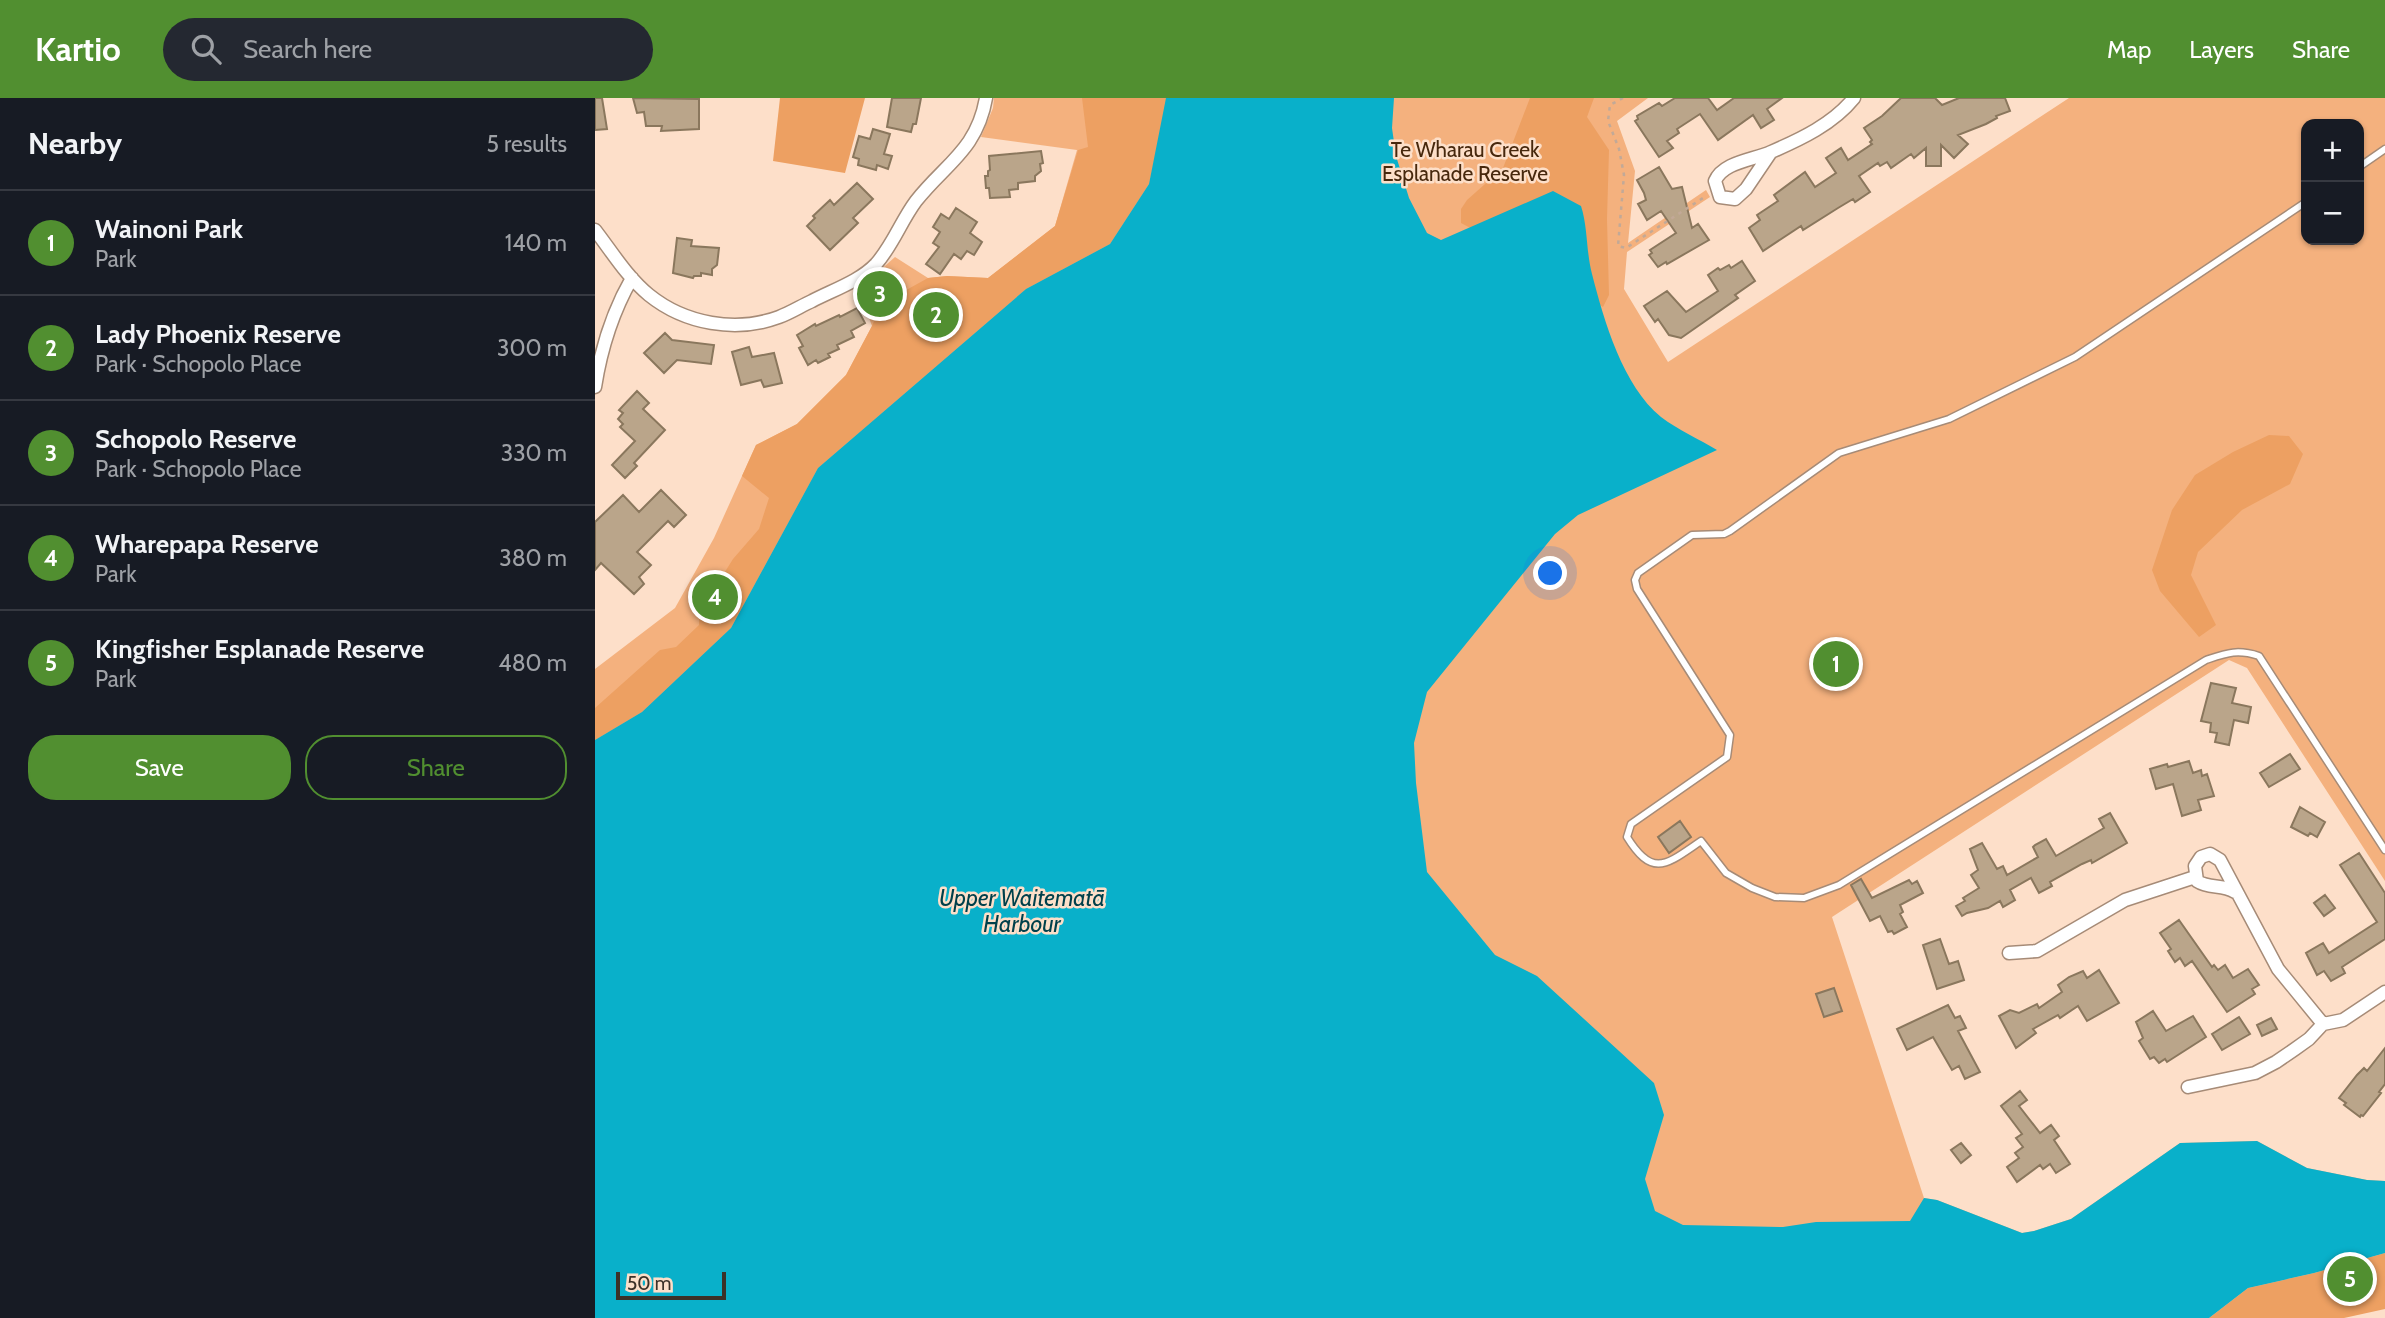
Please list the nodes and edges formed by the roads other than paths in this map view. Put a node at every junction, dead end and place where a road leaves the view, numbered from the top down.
1 (986, 98) edge
2 (1854, 98) edge
3 (2385, 149) edge
4 (1771, 152) junction
5 (2364, 164) edge
6 (2301, 205) edge
7 (595, 230) edge
8 (632, 278) junction
9 (595, 387) edge
10 (2385, 850) edge
11 (2195, 877) junction
12 (2235, 892) junction
13 (2009, 953) dead end
14 (2385, 992) edge
15 (2323, 1024) junction
16 (2188, 1087) dead end

1 - 8 street
2 - 4 street
3 - 5 lane
4 - 4 street
6 - 10 lane
7 - 8 street
8 - 9 street
11 - 12 street
11 - 12 street
11 - 13 street
12 - 15 street
14 - 15 street
15 - 16 street

